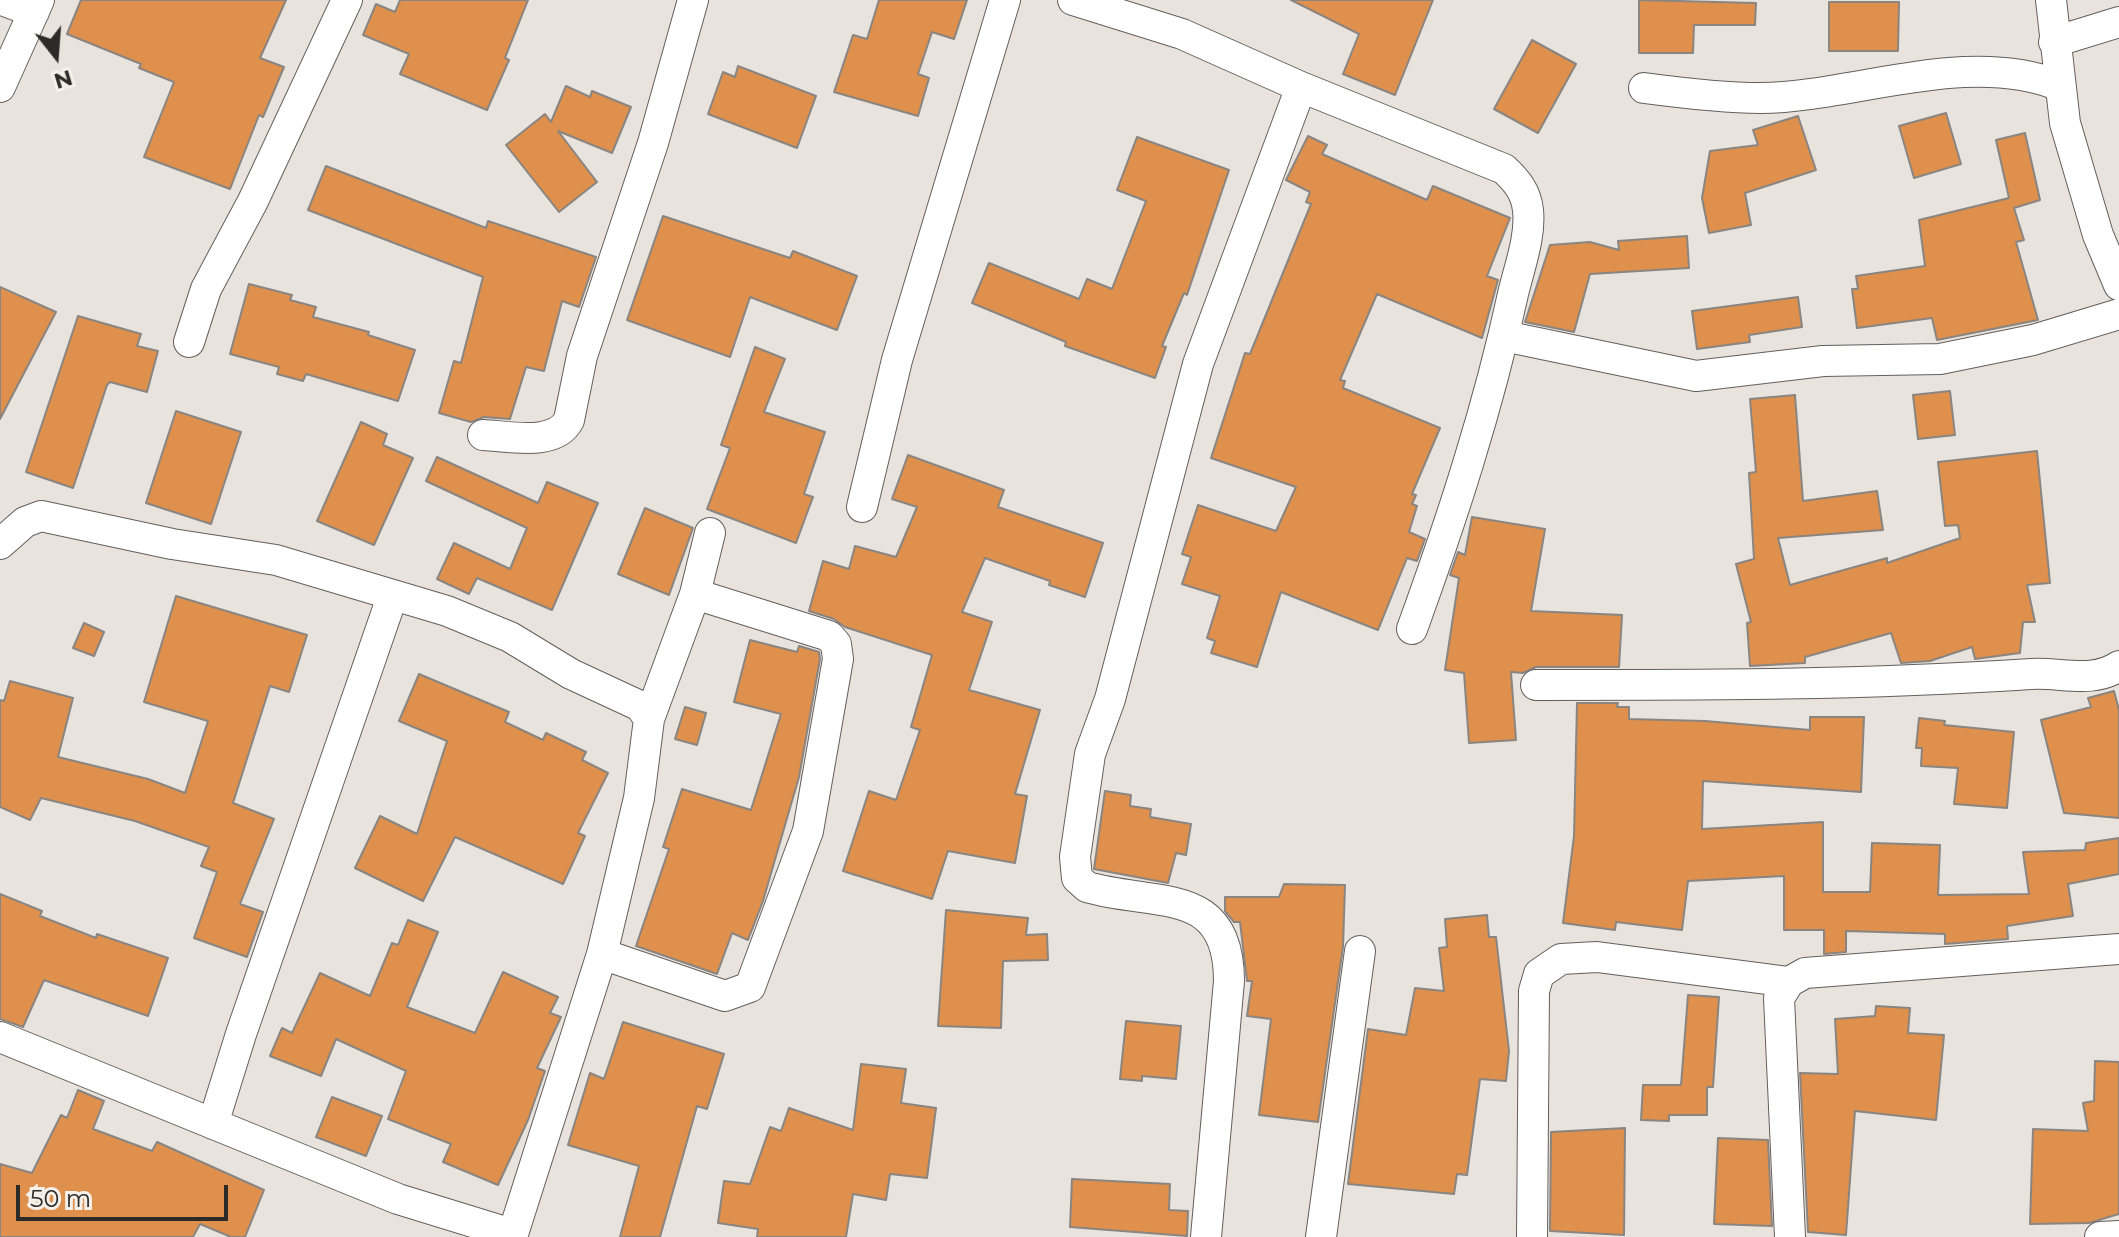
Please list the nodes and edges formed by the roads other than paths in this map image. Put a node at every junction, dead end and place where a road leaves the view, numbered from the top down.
1 (2, 0) edge
2 (347, 0) edge
3 (693, 0) edge
4 (1005, 0) edge
5 (1073, 0) edge
6 (2051, 0) edge
7 (36, 6) edge
8 (2119, 22) edge
9 (2054, 42) junction
10 (2058, 85) junction
11 (0, 87) edge
12 (1301, 87) junction
13 (1644, 88) dead end
14 (2119, 285) edge
15 (2119, 314) edge
16 (1504, 336) junction
17 (189, 342) dead end
18 (483, 435) dead end
19 (862, 507) dead end
20 (710, 533) dead end
21 (0, 544) edge
22 (695, 594) junction
23 (392, 597) junction
24 (1412, 629) dead end
25 (2119, 666) edge
26 (1536, 685) dead end
27 (649, 719) junction
28 (2119, 949) edge
29 (1360, 951) dead end
30 (602, 954) junction
31 (1789, 982) junction
32 (0, 1037) edge
33 (213, 1124) junction
34 (512, 1236) edge
35 (2119, 1236) edge
36 (1206, 1237) edge
37 (1321, 1237) edge
38 (1532, 1237) edge
39 (1790, 1237) edge
40 (2100, 1237) edge

1 - 7 street
2 - 17 street
3 - 18 street
4 - 19 street
5 - 12 street
6 - 9 street
7 - 11 street
8 - 9 street
9 - 10 street
10 - 13 street
10 - 14 street
12 - 16 street
12 - 36 street
15 - 16 street
16 - 24 street
20 - 22 street
21 - 23 street
22 - 27 street
22 - 30 street
23 - 27 street
23 - 33 street
25 - 26 street
27 - 30 street
28 - 31 street
29 - 37 street
30 - 34 street
31 - 38 street
31 - 39 street
32 - 33 street
33 - 34 street
35 - 40 street

